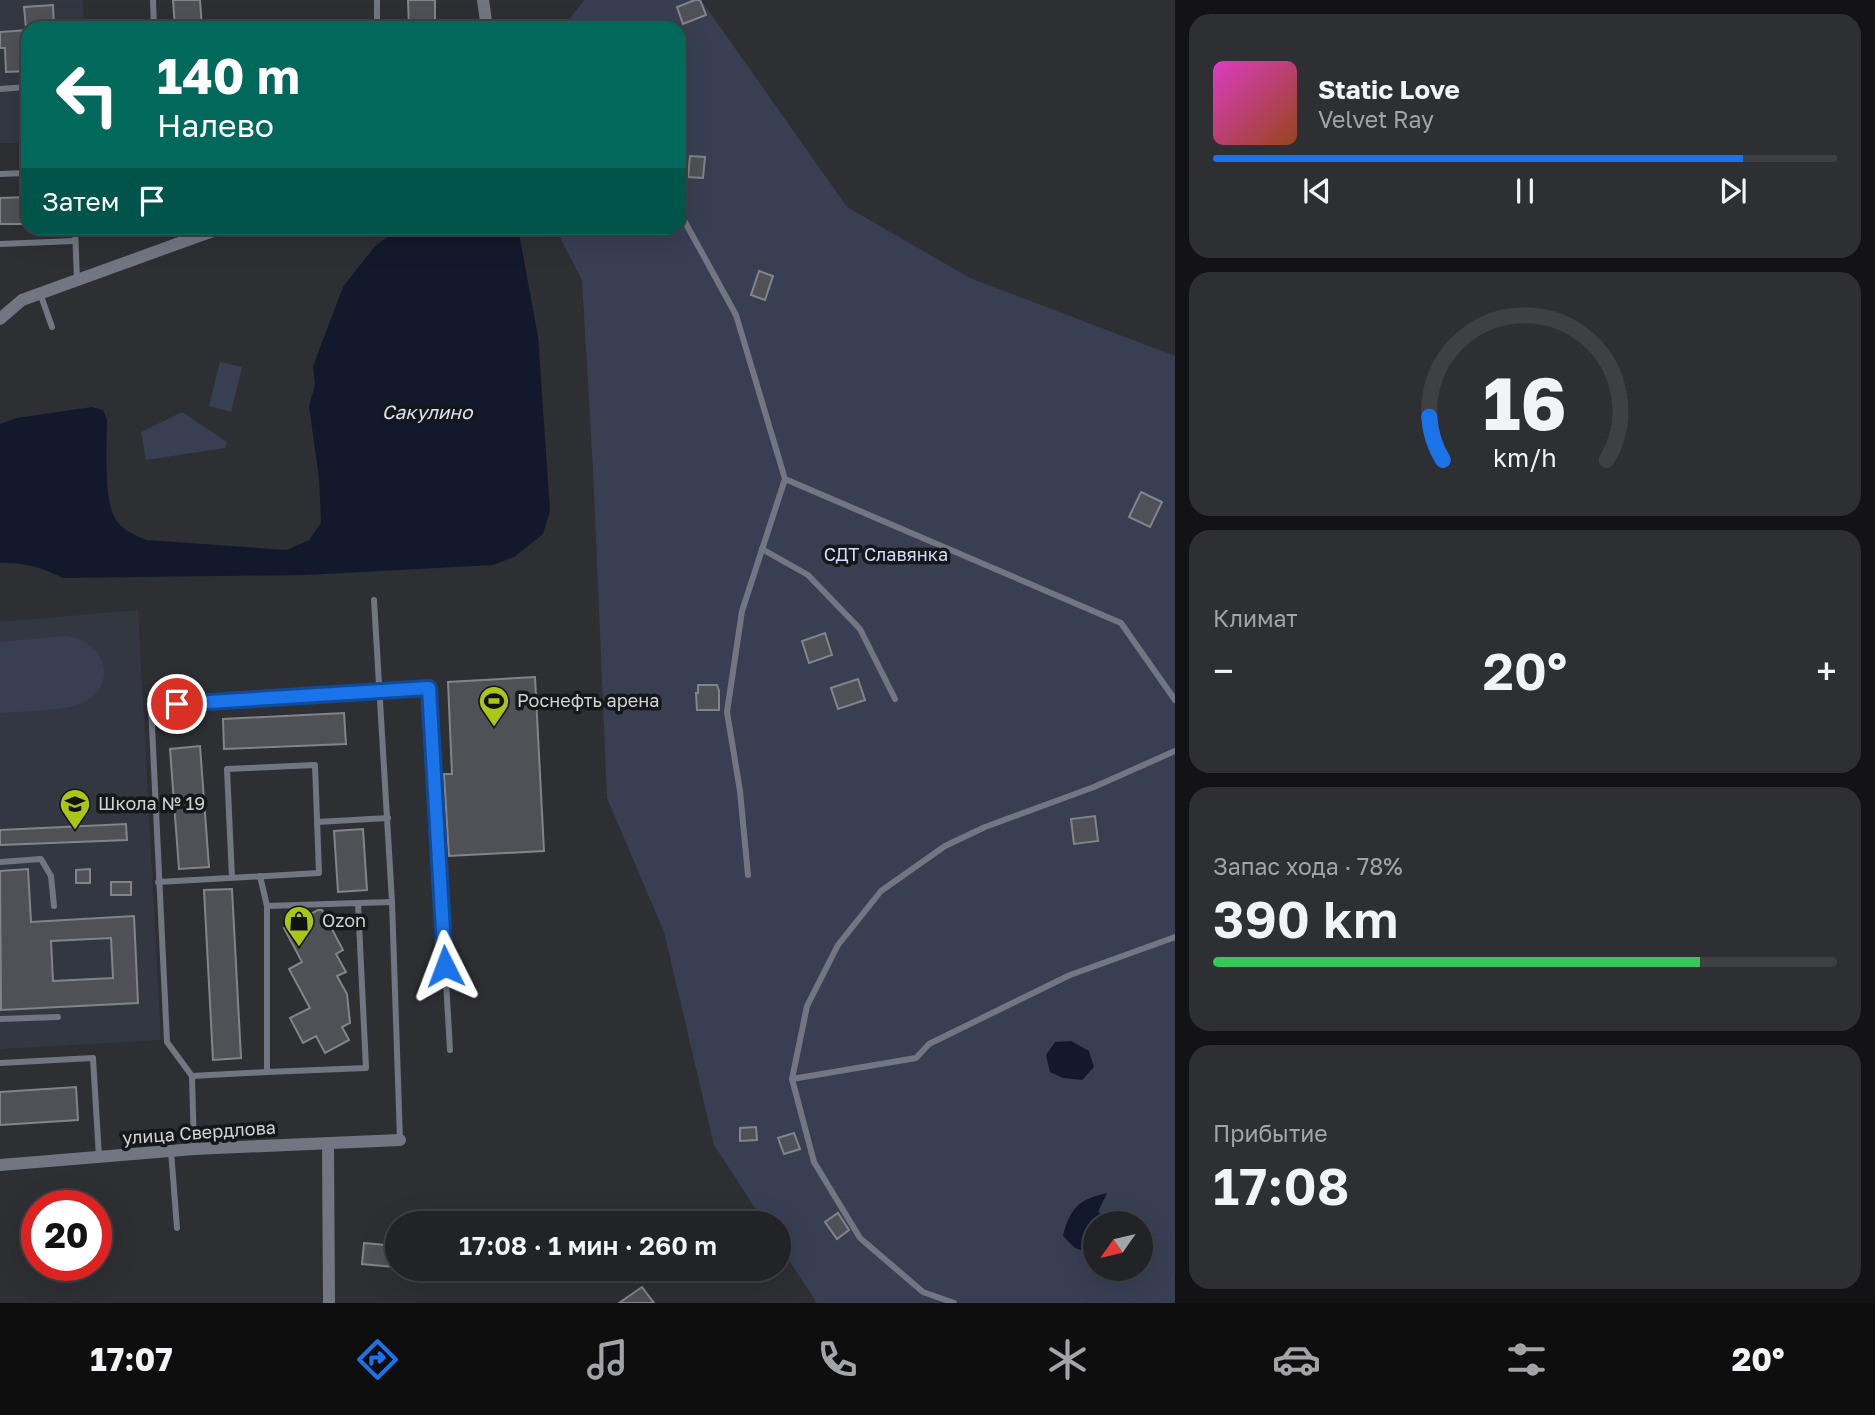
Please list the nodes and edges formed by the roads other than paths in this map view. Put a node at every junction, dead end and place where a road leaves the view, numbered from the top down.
1 (153, 0) edge
2 (377, 0) edge
3 (483, 0) edge
4 (154, 21) edge
5 (377, 21) edge
6 (486, 21) edge
7 (21, 88) edge
8 (0, 89) edge
9 (21, 173) edge
10 (0, 174) edge
11 (686, 224) edge
12 (75, 235) edge
13 (187, 235) edge
14 (75, 241) junction
15 (0, 244) edge
16 (77, 280) junction
17 (40, 293) junction
18 (0, 319) edge
19 (52, 327) dead end
20 (785, 479) junction
21 (762, 549) junction
22 (374, 600) dead end
23 (380, 690) junction
24 (895, 699) dead end
25 (1175, 700) edge
26 (1175, 751) edge
27 (388, 818) junction
28 (317, 822) junction
29 (0, 862) edge
30 (748, 875) dead end
31 (260, 876) junction
32 (232, 878) junction
33 (158, 882) junction
34 (392, 902) junction
35 (358, 903) junction
36 (54, 906) dead end
37 (267, 906) junction
38 (1175, 937) edge
39 (58, 1017) dead end
40 (0, 1019) edge
41 (450, 1050) dead end
42 (0, 1063) edge
43 (267, 1072) junction
44 (192, 1076) junction
45 (792, 1079) junction
46 (400, 1140) joint
47 (328, 1143) junction
48 (194, 1149) junction
49 (171, 1151) junction
50 (99, 1157) junction
51 (0, 1165) edge
52 (177, 1228) dead end
53 (329, 1303) edge
54 (954, 1303) edge

1 - 4 lane
2 - 5 lane
3 - 6 street
7 - 8 lane
9 - 10 lane
11 - 20 lane
12 - 14 lane
13 - 16 street
14 - 15 lane
14 - 16 lane
16 - 17 street
17 - 18 street
17 - 19 lane
20 - 21 lane
20 - 25 lane
21 - 24 lane
21 - 30 lane
22 - 23 lane
23 - 27 lane
23 - 33 lane
23 - 41 lane
26 - 45 lane
27 - 28 lane
27 - 34 lane
28 - 31 lane
28 - 32 lane
29 - 36 lane
31 - 32 lane
31 - 37 lane
32 - 33 lane
33 - 44 lane
34 - 35 lane
34 - 46 lane
35 - 37 lane
35 - 43 lane
37 - 43 lane
38 - 45 lane
39 - 40 lane
42 - 50 lane
43 - 44 lane
44 - 48 lane
45 - 54 lane
46 - 47 street, улица Свердлова
47 - 48 street, улица Свердлова
47 - 53 street
48 - 49 street, улица Свердлова
49 - 50 street, улица Свердлова
49 - 52 lane
50 - 51 street, улица Свердлова

